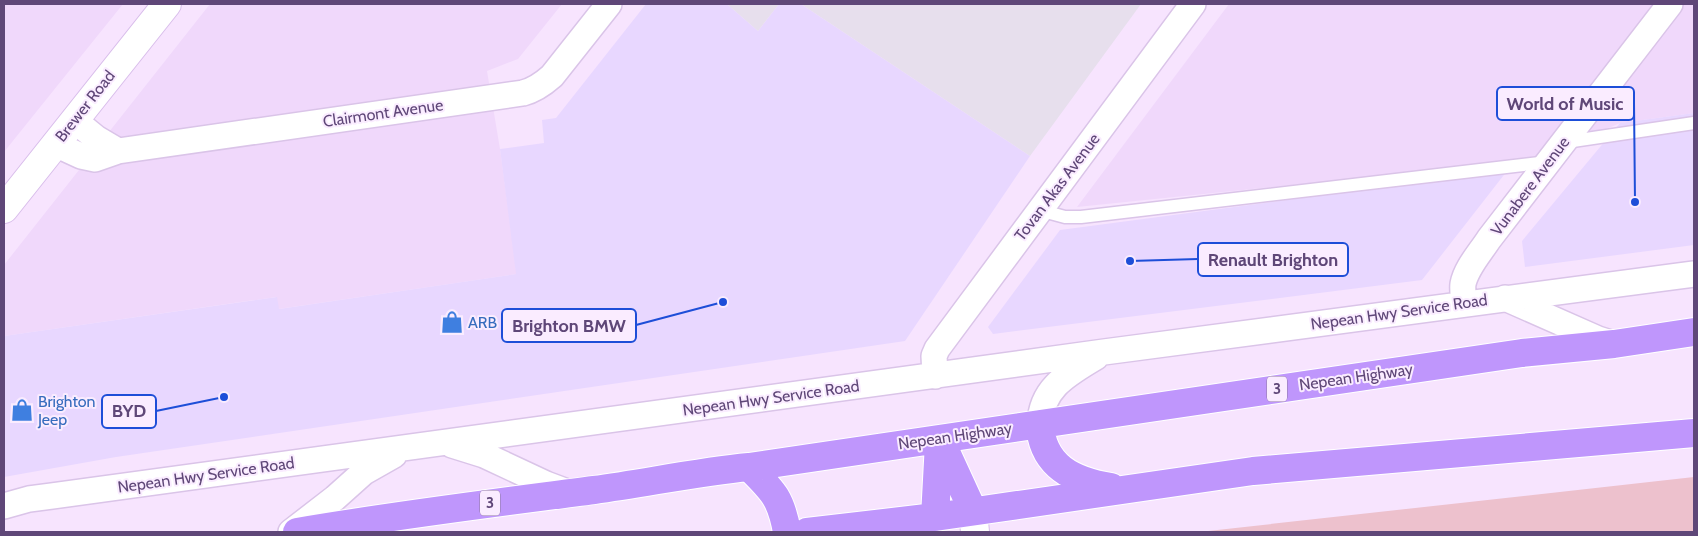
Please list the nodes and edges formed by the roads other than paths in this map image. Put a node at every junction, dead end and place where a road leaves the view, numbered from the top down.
1 (167, 4) edge
2 (609, 4) edge
3 (1193, 4) edge
4 (1670, 4) edge
5 (74, 120) junction
6 (1694, 123) edge
7 (1564, 142) junction
8 (55, 144) junction
9 (118, 151) junction
10 (1548, 162) junction
11 (4, 209) edge
12 (1039, 210) junction
13 (1694, 274) edge
14 (1505, 298) junction
15 (1464, 304) junction
16 (1690, 337) edge
17 (1614, 344) junction
18 (1104, 352) junction
19 (935, 376) junction
20 (1040, 424) junction
21 (1694, 433) edge
22 (940, 439) junction
23 (437, 443) junction
24 (410, 448) junction
25 (748, 467) junction
26 (1124, 490) junction
27 (570, 493) junction
28 (4, 506) edge
29 (974, 522) edge
30 (935, 524) edge
31 (290, 532) edge
32 (297, 532) edge
33 (787, 532) edge
34 (807, 532) edge

1 - 5 street, Brewer Road
2 - 9 street, Clairmont Avenue
3 - 12 street, Tovan Akas Avenue
4 - 7 street, Vunabere Avenue
5 - 8 street, Brewer Road
5 - 9 street
6 - 7 lane
7 - 10 street, Vunabere Avenue
8 - 9 street, Clairmont Avenue
8 - 11 street, Brewer Road
10 - 12 lane
10 - 15 street, Vunabere Avenue
12 - 19 street, Tovan Akas Avenue
13 - 14 street, Nepean Hwy Service Road
14 - 15 street, Nepean Hwy Service Road
14 - 17 street, Nepean Highway
15 - 18 street, Nepean Hwy Service Road
16 - 17 highway, Nepean Highway / 3
17 - 20 highway, Nepean Highway / 3
18 - 19 street, Nepean Hwy Service Road
18 - 20 street, Nepean Hwy Service Road
19 - 23 street, Nepean Hwy Service Road
20 - 22 highway, Nepean Highway / 3
20 - 26 highway
21 - 26 highway
22 - 25 highway, Nepean Highway / 3
22 - 29 highway
22 - 30 highway
23 - 24 street, Nepean Hwy Service Road
23 - 27 street, Nepean Hwy Service Road
24 - 28 street, Nepean Hwy Service Road
24 - 31 street, Nepean Hwy Service Road
25 - 27 highway, Nepean Highway / 3
25 - 33 highway
26 - 29 highway
27 - 32 highway, Nepean Highway / 3
29 - 30 highway
30 - 34 highway

